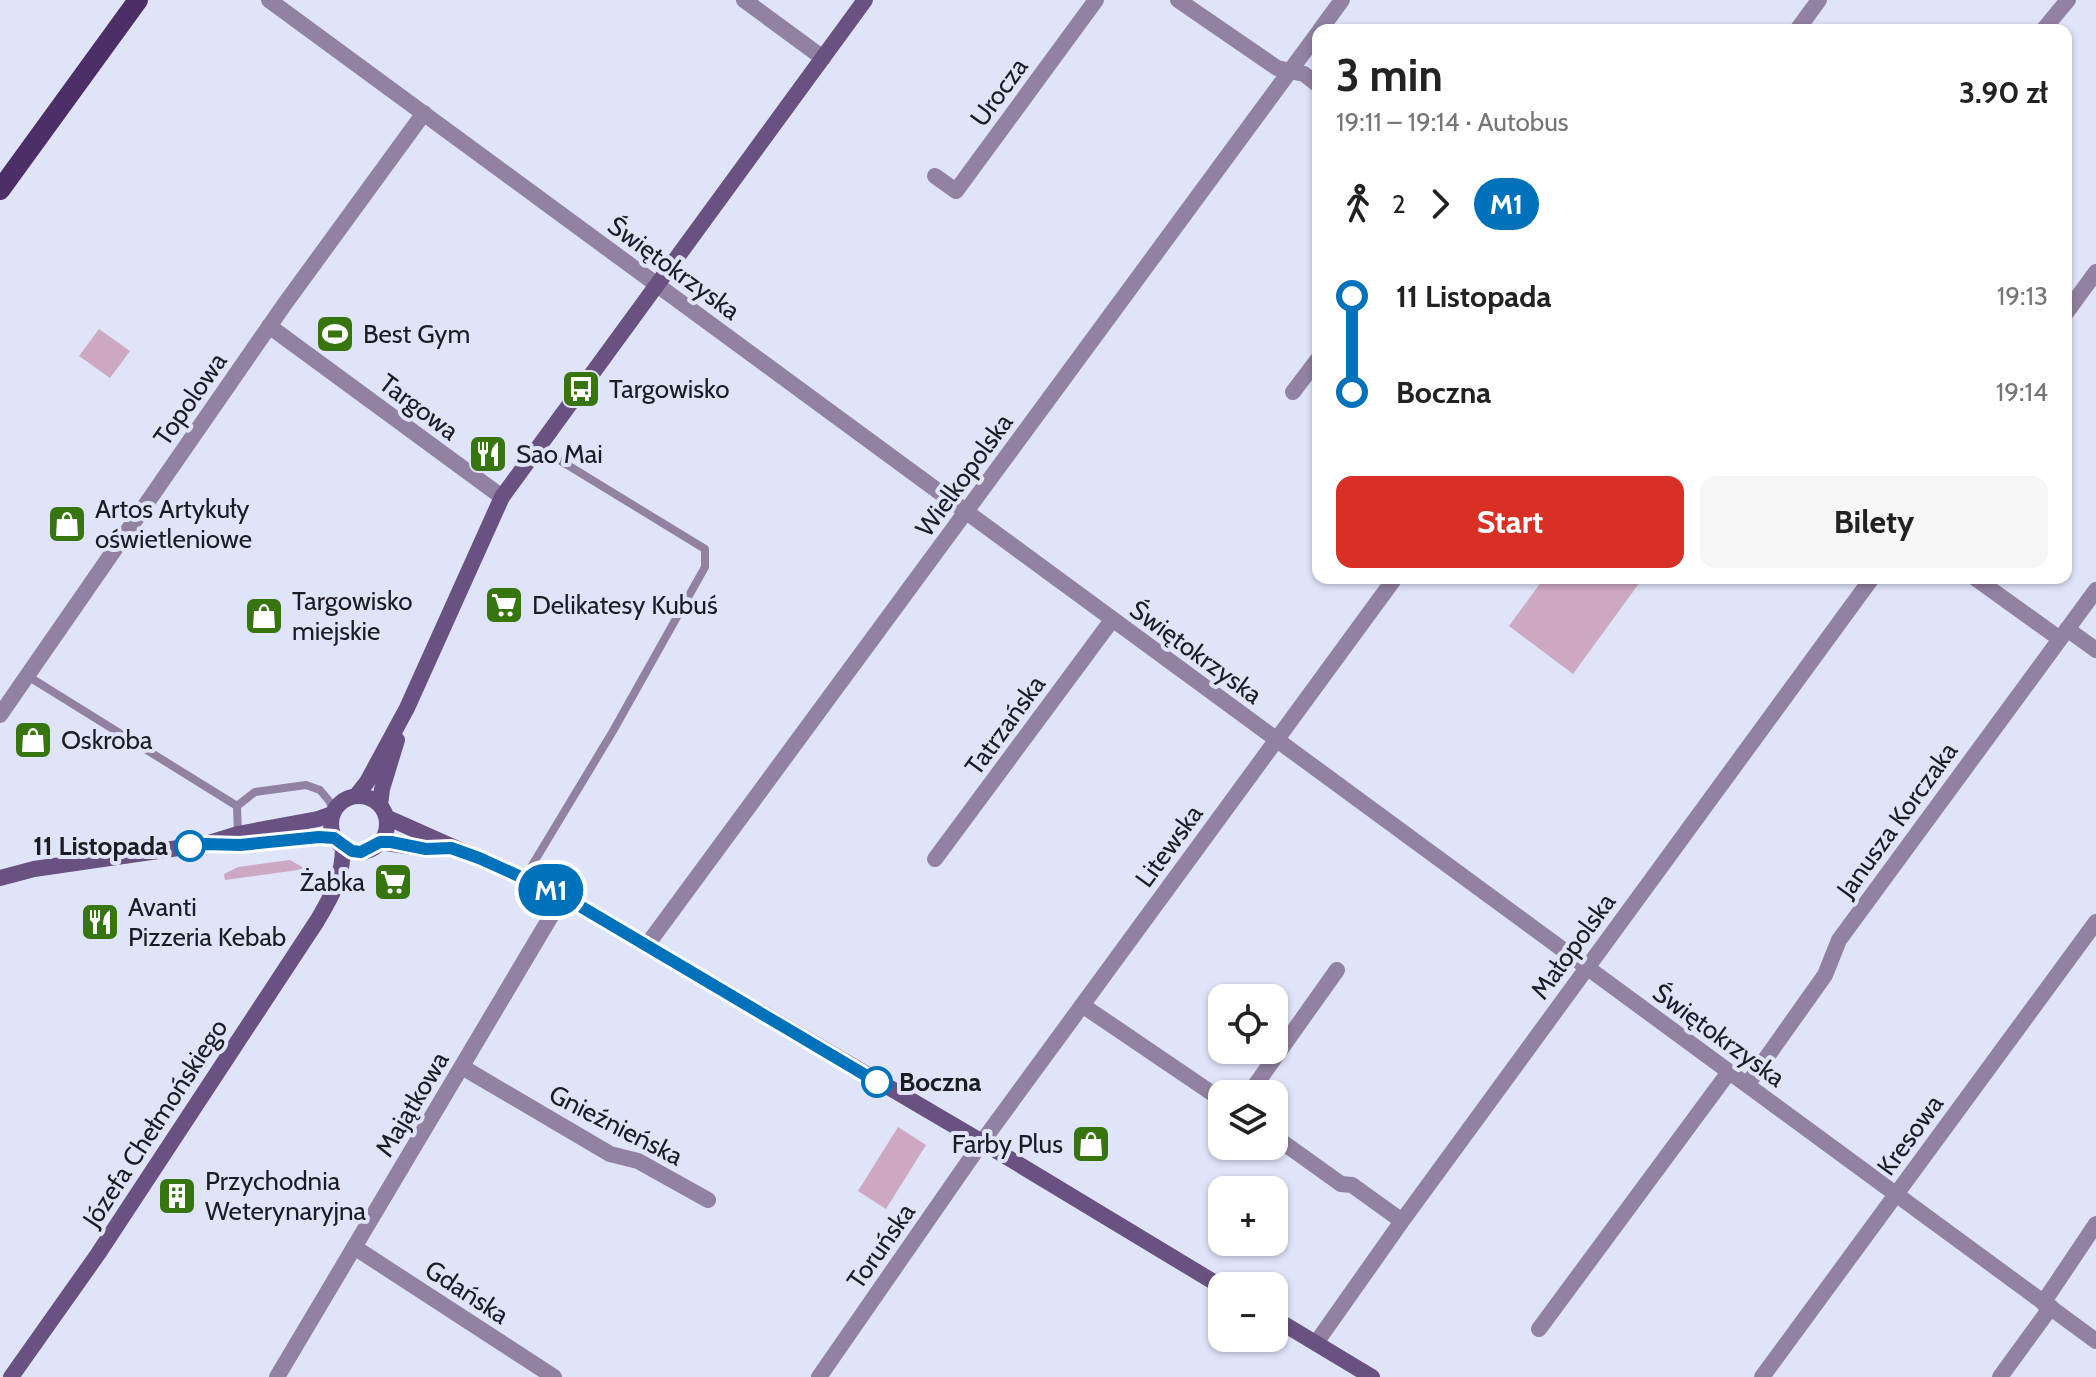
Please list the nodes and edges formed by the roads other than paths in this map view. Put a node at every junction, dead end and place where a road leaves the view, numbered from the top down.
1 (138, 0) edge
2 (269, 0) edge
3 (744, 0) edge
4 (865, 0) edge
5 (1096, 0) edge
6 (1178, 0) edge
7 (1342, 0) edge
8 (1819, 0) edge
9 (2068, 0) edge
10 (1324, 24) edge
11 (1801, 24) edge
12 (2048, 24) edge
13 (1312, 41) edge
14 (823, 58) junction
15 (1290, 71) junction
16 (1312, 80) edge
17 (424, 113) junction
18 (935, 176) dead end
19 (0, 190) edge
20 (2096, 272) edge
21 (656, 285) junction
22 (2072, 305) edge
23 (269, 326) junction
24 (1312, 367) edge
25 (1293, 392) dead end
26 (537, 447) junction
27 (502, 497) junction
28 (967, 512) junction
29 (1391, 584) edge
30 (1868, 584) edge
31 (1984, 584) edge
32 (2096, 590) edge
33 (1112, 620) junction
34 (2063, 634) junction
35 (2096, 650) edge
36 (26, 675) junction
37 (407, 708) junction
38 (0, 715) edge
39 (1275, 739) junction
40 (356, 796) junction
41 (237, 806) junction
42 (383, 811) junction
43 (333, 813) junction
44 (238, 834) junction
45 (380, 842) junction
46 (338, 843) junction
47 (206, 844) junction
48 (451, 848) junction
49 (361, 852) junction
50 (935, 859) dead end
51 (0, 869) edge
52 (34, 869) junction
53 (525, 877) junction
54 (0, 878) edge
55 (335, 892) junction
56 (563, 896) junction
57 (2096, 922) edge
58 (647, 945) junction
59 (1587, 968) junction
60 (1337, 970) dead end
61 (1082, 1005) junction
62 (462, 1067) junction
63 (1729, 1072) junction
64 (1259, 1080) edge
65 (1747, 1085) junction
66 (1208, 1090) edge
67 (982, 1142) junction
68 (1288, 1146) edge
69 (1896, 1194) junction
70 (708, 1200) dead end
71 (1402, 1221) junction
72 (2096, 1224) edge
73 (354, 1247) junction
74 (1208, 1279) edge
75 (2047, 1305) junction
76 (1288, 1326) edge
77 (1539, 1329) dead end
78 (2096, 1341) edge
79 (1316, 1343) junction
80 (11, 1377) edge
81 (277, 1377) edge
82 (554, 1377) edge
83 (819, 1377) edge
84 (1372, 1377) edge
85 (1762, 1377) edge
86 (2000, 1377) edge

1 - 19 main road
2 - 17 street, Świętokrzyska
3 - 14 street
4 - 14 street
5 - 18 street, Urocza
6 - 15 street
7 - 10 street, Wielkopolska
8 - 11 street
9 - 12 street
13 - 15 street, Wielkopolska
14 - 21 street
15 - 16 street
15 - 28 street, Wielkopolska
17 - 21 street, Świętokrzyska
17 - 23 street, Topolowa
20 - 22 street
21 - 26 street
21 - 28 street, Świętokrzyska
23 - 27 street, Targowa
23 - 36 street, Topolowa
24 - 25 street
26 - 27 street
26 - 53 lane
27 - 37 street
28 - 33 street, Świętokrzyska
28 - 58 street, Wielkopolska
29 - 39 street, Litewska
30 - 59 street, Małopolska
31 - 34 street
32 - 34 street, Janusza Korczaka
33 - 39 street, Świętokrzyska
33 - 50 street, Tatrzańska
34 - 35 street
34 - 65 street, Janusza Korczaka
36 - 38 street, Topolowa
36 - 41 lane
37 - 40 street
37 - 42 street
39 - 59 street, Świętokrzyska
39 - 61 street, Litewska
40 - 42 street
40 - 43 street
41 - 43 lane
41 - 44 lane
42 - 45 street
42 - 48 street
43 - 44 street
43 - 46 street
44 - 47 street
45 - 48 street
45 - 49 street
46 - 47 street
46 - 49 street
46 - 55 street, Józefa Chełmońskiego
47 - 52 street
48 - 53 street
49 - 55 street, Józefa Chełmońskiego
51 - 52 street
52 - 54 street
53 - 56 street
55 - 80 street, Józefa Chełmońskiego
56 - 58 street
56 - 62 street, Majątkowa
57 - 69 street, Kresowa
58 - 67 street
59 - 63 street, Świętokrzyska
59 - 71 street, Małopolska
60 - 64 street
61 - 66 street
61 - 67 street, Litewska
62 - 70 street, Gnieźnieńska
62 - 73 street, Majątkowa
63 - 65 street, Świętokrzyska
63 - 77 street
65 - 69 street, Świętokrzyska
67 - 74 street
67 - 83 street, Toruńska
68 - 71 street
69 - 75 street, Świętokrzyska
69 - 85 street, Kresowa
71 - 79 street, Małopolska
72 - 75 street
73 - 81 street, Majątkowa
73 - 82 street, Gdańska
75 - 78 street, Świętokrzyska
75 - 86 street
76 - 79 street
79 - 84 street

